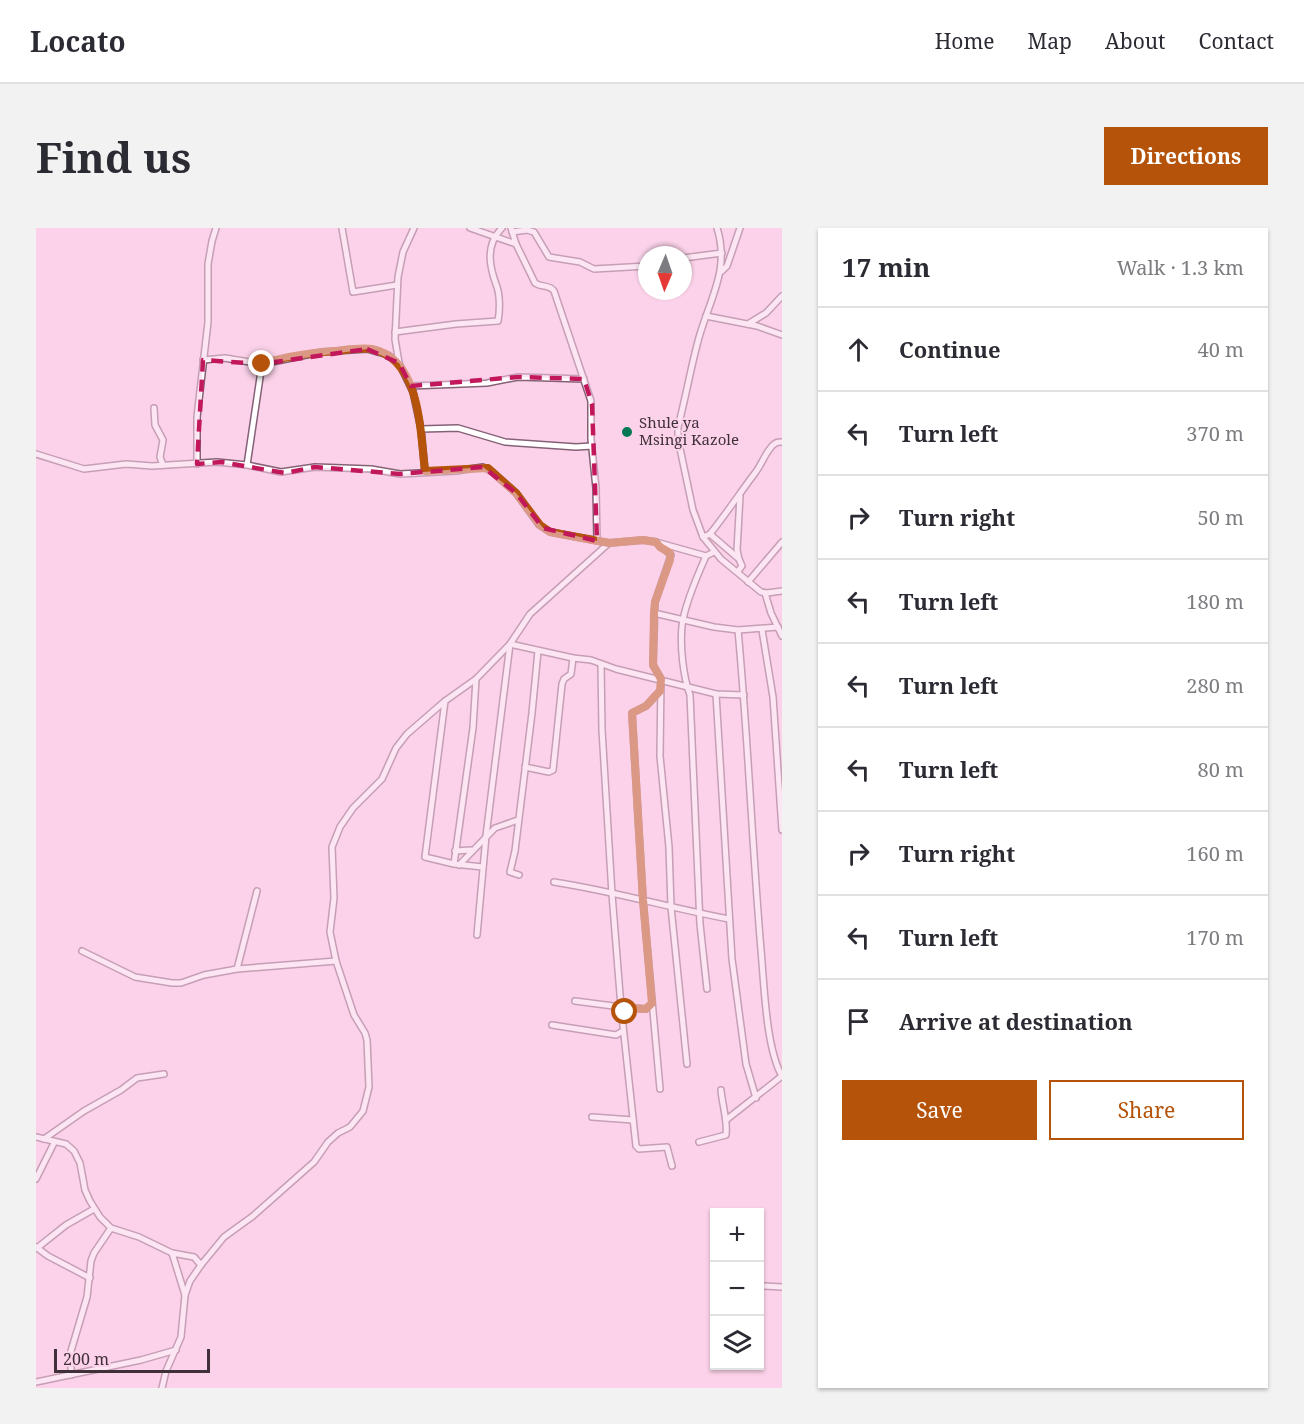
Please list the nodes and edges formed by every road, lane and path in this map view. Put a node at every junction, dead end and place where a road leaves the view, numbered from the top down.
1 (216, 228) edge
2 (342, 228) edge
3 (414, 228) edge
4 (470, 228) edge
5 (502, 228) edge
6 (717, 228) edge
7 (740, 228) edge
8 (512, 230) edge
9 (494, 237) junction
10 (516, 244) junction
11 (722, 253) junction
12 (692, 257) edge
13 (638, 266) edge
14 (721, 273) junction
15 (397, 285) junction
16 (782, 296) edge
17 (706, 316) junction
18 (748, 324) junction
19 (395, 332) junction
20 (782, 335) edge
21 (203, 360) junction
22 (399, 363) junction
23 (262, 364) junction
24 (584, 379) junction
25 (411, 386) junction
26 (154, 408) dead end
27 (421, 429) junction
28 (782, 442) edge
29 (592, 446) junction
30 (36, 454) edge
31 (197, 464) junction
32 (163, 465) junction
33 (247, 465) junction
34 (425, 471) junction
35 (740, 496) junction
36 (710, 534) junction
37 (703, 537) junction
38 (597, 541) junction
39 (656, 542) junction
40 (782, 542) edge
41 (609, 543) junction
42 (714, 552) junction
43 (706, 556) junction
44 (738, 560) junction
45 (738, 571) junction
46 (748, 582) junction
47 (782, 591) edge
48 (765, 593) junction
49 (654, 613) junction
50 (684, 619) junction
51 (778, 627) junction
52 (738, 630) junction
53 (762, 630) junction
54 (782, 636) edge
55 (510, 644) junction
56 (538, 651) junction
57 (573, 658) junction
58 (601, 664) junction
59 (476, 678) junction
60 (661, 679) junction
61 (687, 687) junction
62 (660, 691) junction
63 (716, 694) junction
64 (744, 695) junction
65 (445, 701) junction
66 (525, 767) junction
67 (518, 820) junction
68 (782, 830) edge
69 (486, 836) junction
70 (471, 850) junction
71 (455, 851) junction
72 (456, 864) junction
73 (483, 867) junction
74 (519, 875) dead end
75 (554, 882) dead end
76 (257, 891) dead end
77 (612, 894) junction
78 (643, 900) junction
79 (671, 907) junction
80 (700, 914) junction
81 (729, 919) junction
82 (477, 935) dead end
83 (82, 951) dead end
84 (336, 961) junction
85 (237, 969) junction
86 (707, 989) dead end
87 (575, 1001) dead end
88 (652, 1003) junction
89 (621, 1007) junction
90 (622, 1015) junction
91 (552, 1025) dead end
92 (623, 1031) junction
93 (687, 1064) dead end
94 (164, 1074) dead end
95 (782, 1076) edge
96 (660, 1089) dead end
97 (721, 1090) dead end
98 (756, 1098) junction
99 (592, 1117) dead end
100 (633, 1120) junction
101 (726, 1120) junction
102 (36, 1137) edge
103 (44, 1139) junction
104 (699, 1142) dead end
105 (54, 1143) junction
106 (672, 1166) dead end
107 (36, 1179) edge
108 (94, 1209) junction
109 (111, 1227) junction
110 (36, 1248) edge
111 (172, 1253) junction
112 (201, 1265) junction
113 (90, 1278) junction
114 (764, 1286) dead end
115 (782, 1287) edge
116 (185, 1295) junction
117 (176, 1350) junction
118 (71, 1375) junction
119 (36, 1382) edge
120 (162, 1388) edge

1 - 21 street
2 - 15 street
3 - 15 street
4 - 9 street
5 - 9 street
6 - 11 street
7 - 14 street
8 - 10 street
8 - 13 street
9 - 10 street
9 - 19 street
10 - 24 street
11 - 12 street
11 - 14 street
14 - 17 street
15 - 19 street
16 - 18 street
17 - 18 street
17 - 37 street
18 - 20 street
19 - 22 street
21 - 23 street
21 - 31 street
22 - 23 street
22 - 25 street
23 - 33 street
24 - 25 street
24 - 29 street
25 - 27 street
26 - 32 street
27 - 29 street
27 - 34 street
28 - 35 street
29 - 38 street
30 - 32 street
31 - 32 street
31 - 33 street
33 - 34 street
34 - 38 street
35 - 36 street
35 - 44 street
36 - 37 street
36 - 44 street
37 - 42 street
38 - 41 street
39 - 41 street
39 - 43 street
39 - 49 street
40 - 46 street
41 - 55 street
42 - 43 street
42 - 45 street
43 - 50 street
44 - 45 street
45 - 46 street
46 - 48 street
47 - 48 street
48 - 51 street
49 - 50 street
49 - 60 street
50 - 52 street
50 - 61 street
51 - 53 street
51 - 54 street
52 - 53 street
52 - 64 street
53 - 68 street
55 - 56 street
55 - 59 street
55 - 69 street
56 - 57 street
56 - 66 street
57 - 58 street
57 - 66 street
58 - 60 street
58 - 77 street
59 - 65 street
59 - 71 street
60 - 61 street
60 - 62 street
61 - 63 street
61 - 80 street
62 - 78 street
62 - 79 street
63 - 64 street
63 - 81 street
64 - 95 street
65 - 72 street
65 - 84 street
66 - 67 street
67 - 69 street
67 - 74 street
69 - 70 street
69 - 73 street
70 - 71 street
70 - 72 street
71 - 72 street
72 - 73 street
73 - 82 street
75 - 77 street
76 - 85 street
77 - 78 street
77 - 89 street
78 - 79 street
78 - 88 street
79 - 80 street
79 - 93 street
80 - 81 street
80 - 86 street
81 - 98 street
83 - 85 street
84 - 85 street
84 - 112 street
87 - 89 street
88 - 90 street
88 - 96 street
89 - 90 street
90 - 92 street
91 - 92 street
92 - 100 street
94 - 103 street
95 - 98 street
97 - 101 street
98 - 101 street
99 - 100 street
100 - 106 street
101 - 104 street
102 - 103 street
103 - 105 street
105 - 107 street
105 - 108 street
108 - 109 street
108 - 110 street
109 - 111 street
109 - 113 street
110 - 113 street
111 - 112 street
111 - 116 street
112 - 116 street
113 - 118 street
114 - 115 street
116 - 117 street
117 - 118 street
117 - 120 street
118 - 119 street

